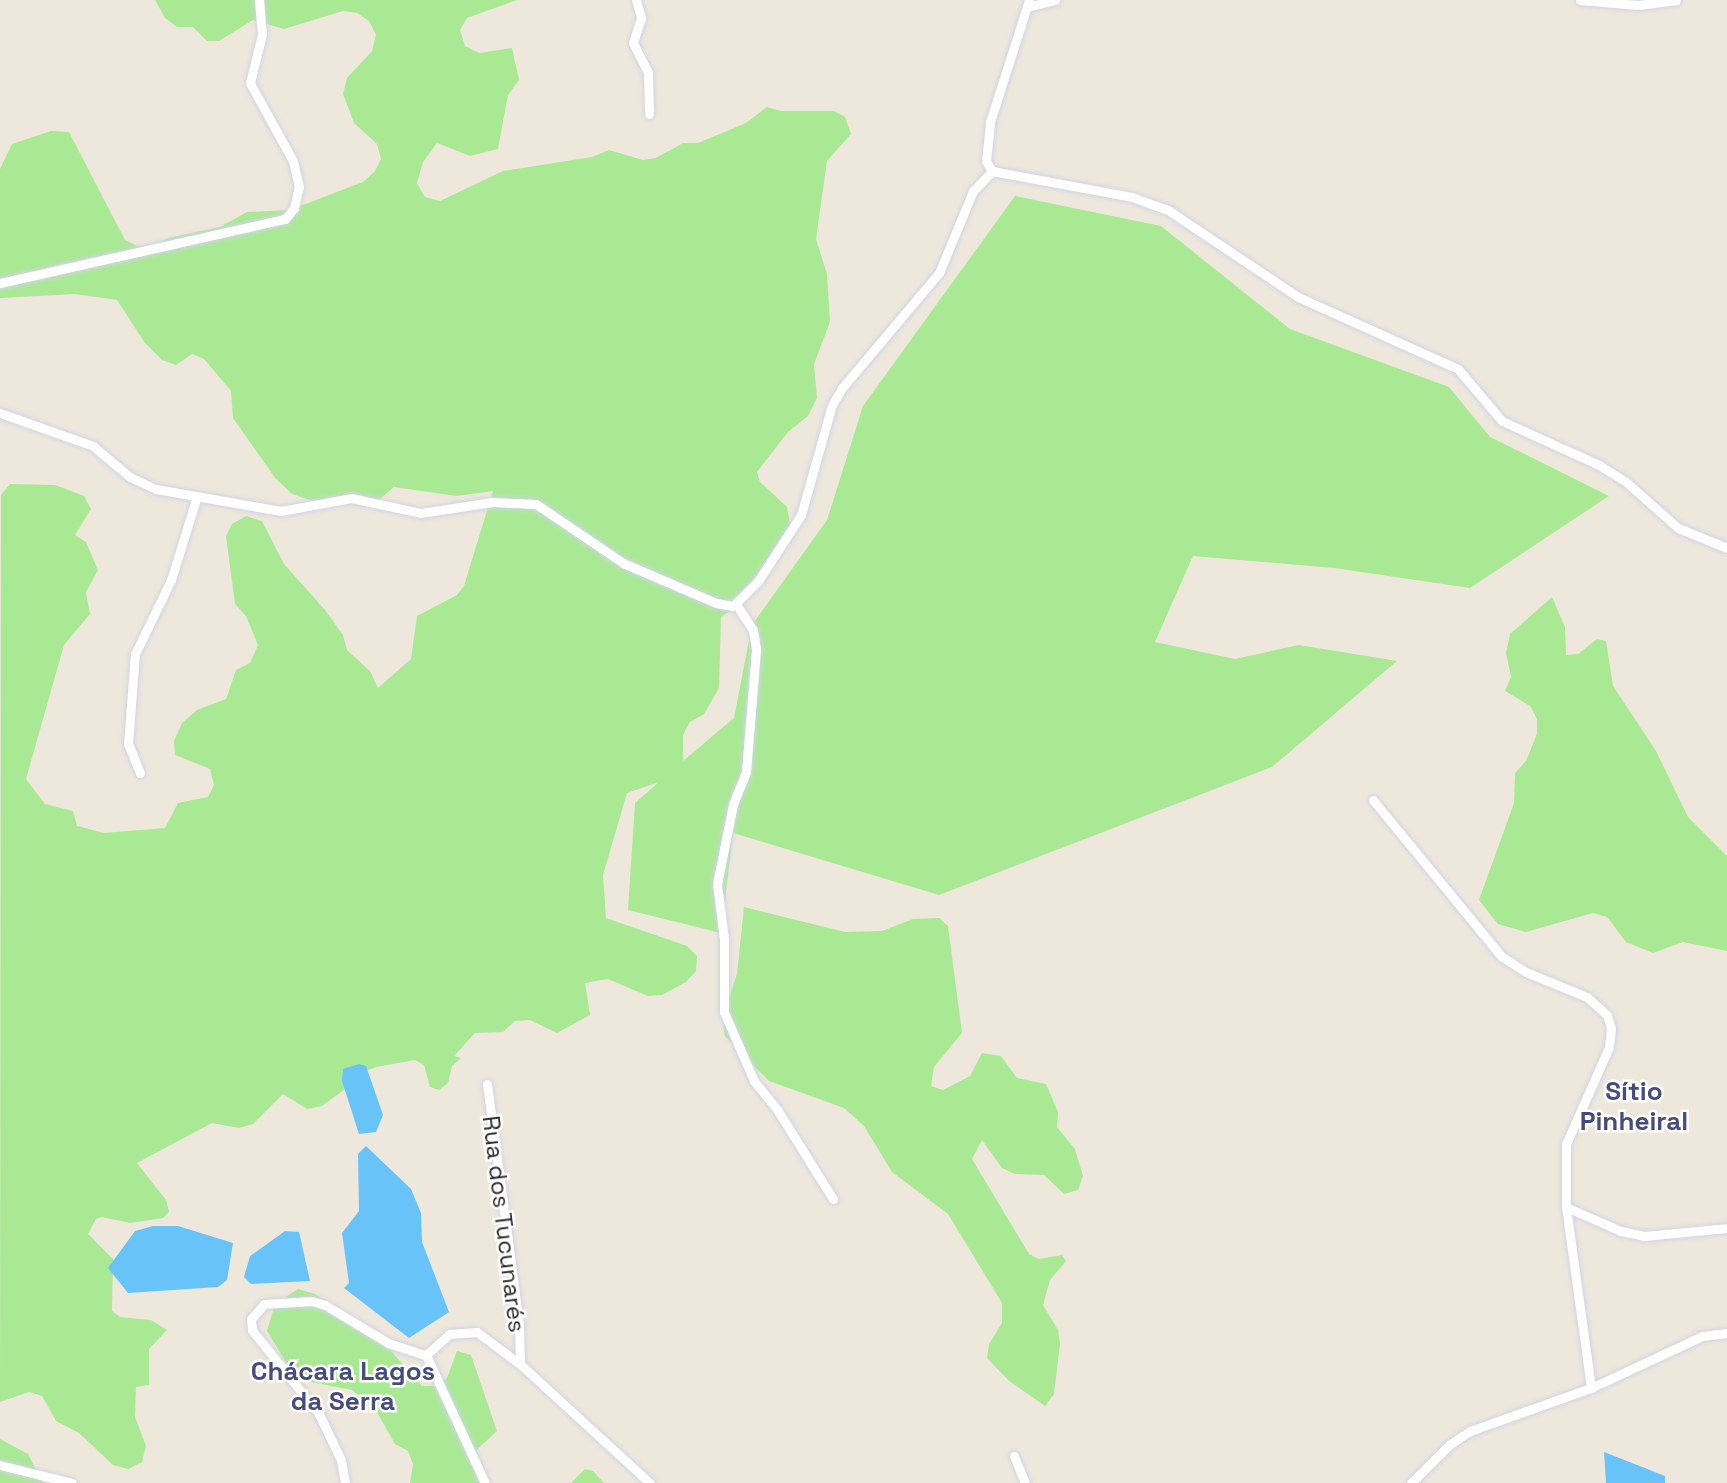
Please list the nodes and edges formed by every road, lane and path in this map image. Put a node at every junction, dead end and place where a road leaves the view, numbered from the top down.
1 (259, 0) edge
2 (636, 0) edge
3 (1055, 0) edge
4 (1580, 0) edge
5 (1676, 0) edge
6 (1028, 4) edge
7 (649, 114) dead end
8 (992, 172) junction
9 (0, 283) edge
10 (0, 413) edge
11 (197, 496) junction
12 (1727, 548) edge
13 (736, 604) junction
14 (141, 773) dead end
15 (1373, 800) dead end
16 (487, 1084) dead end
17 (833, 1199) dead end
18 (1566, 1207) junction
19 (1727, 1228) edge
20 (1727, 1334) edge
21 (426, 1355) junction
22 (520, 1364) junction
23 (1591, 1388) junction
24 (1014, 1456) dead end
25 (0, 1465) edge
26 (72, 1483) edge
27 (345, 1483) edge
28 (485, 1483) edge
29 (650, 1483) edge
30 (1025, 1483) edge
31 (1411, 1483) edge

1 - 9 street
2 - 7 street
3 - 6 street
4 - 5 street
6 - 8 street
8 - 12 street
8 - 13 street
10 - 11 street
11 - 13 street
11 - 14 street
13 - 17 street
15 - 18 street
16 - 22 street, Rua dos Tucunarés
18 - 19 street
18 - 23 street
20 - 23 street
21 - 22 street
21 - 27 street
21 - 28 street
22 - 29 street
23 - 31 street
24 - 30 street
25 - 26 street

